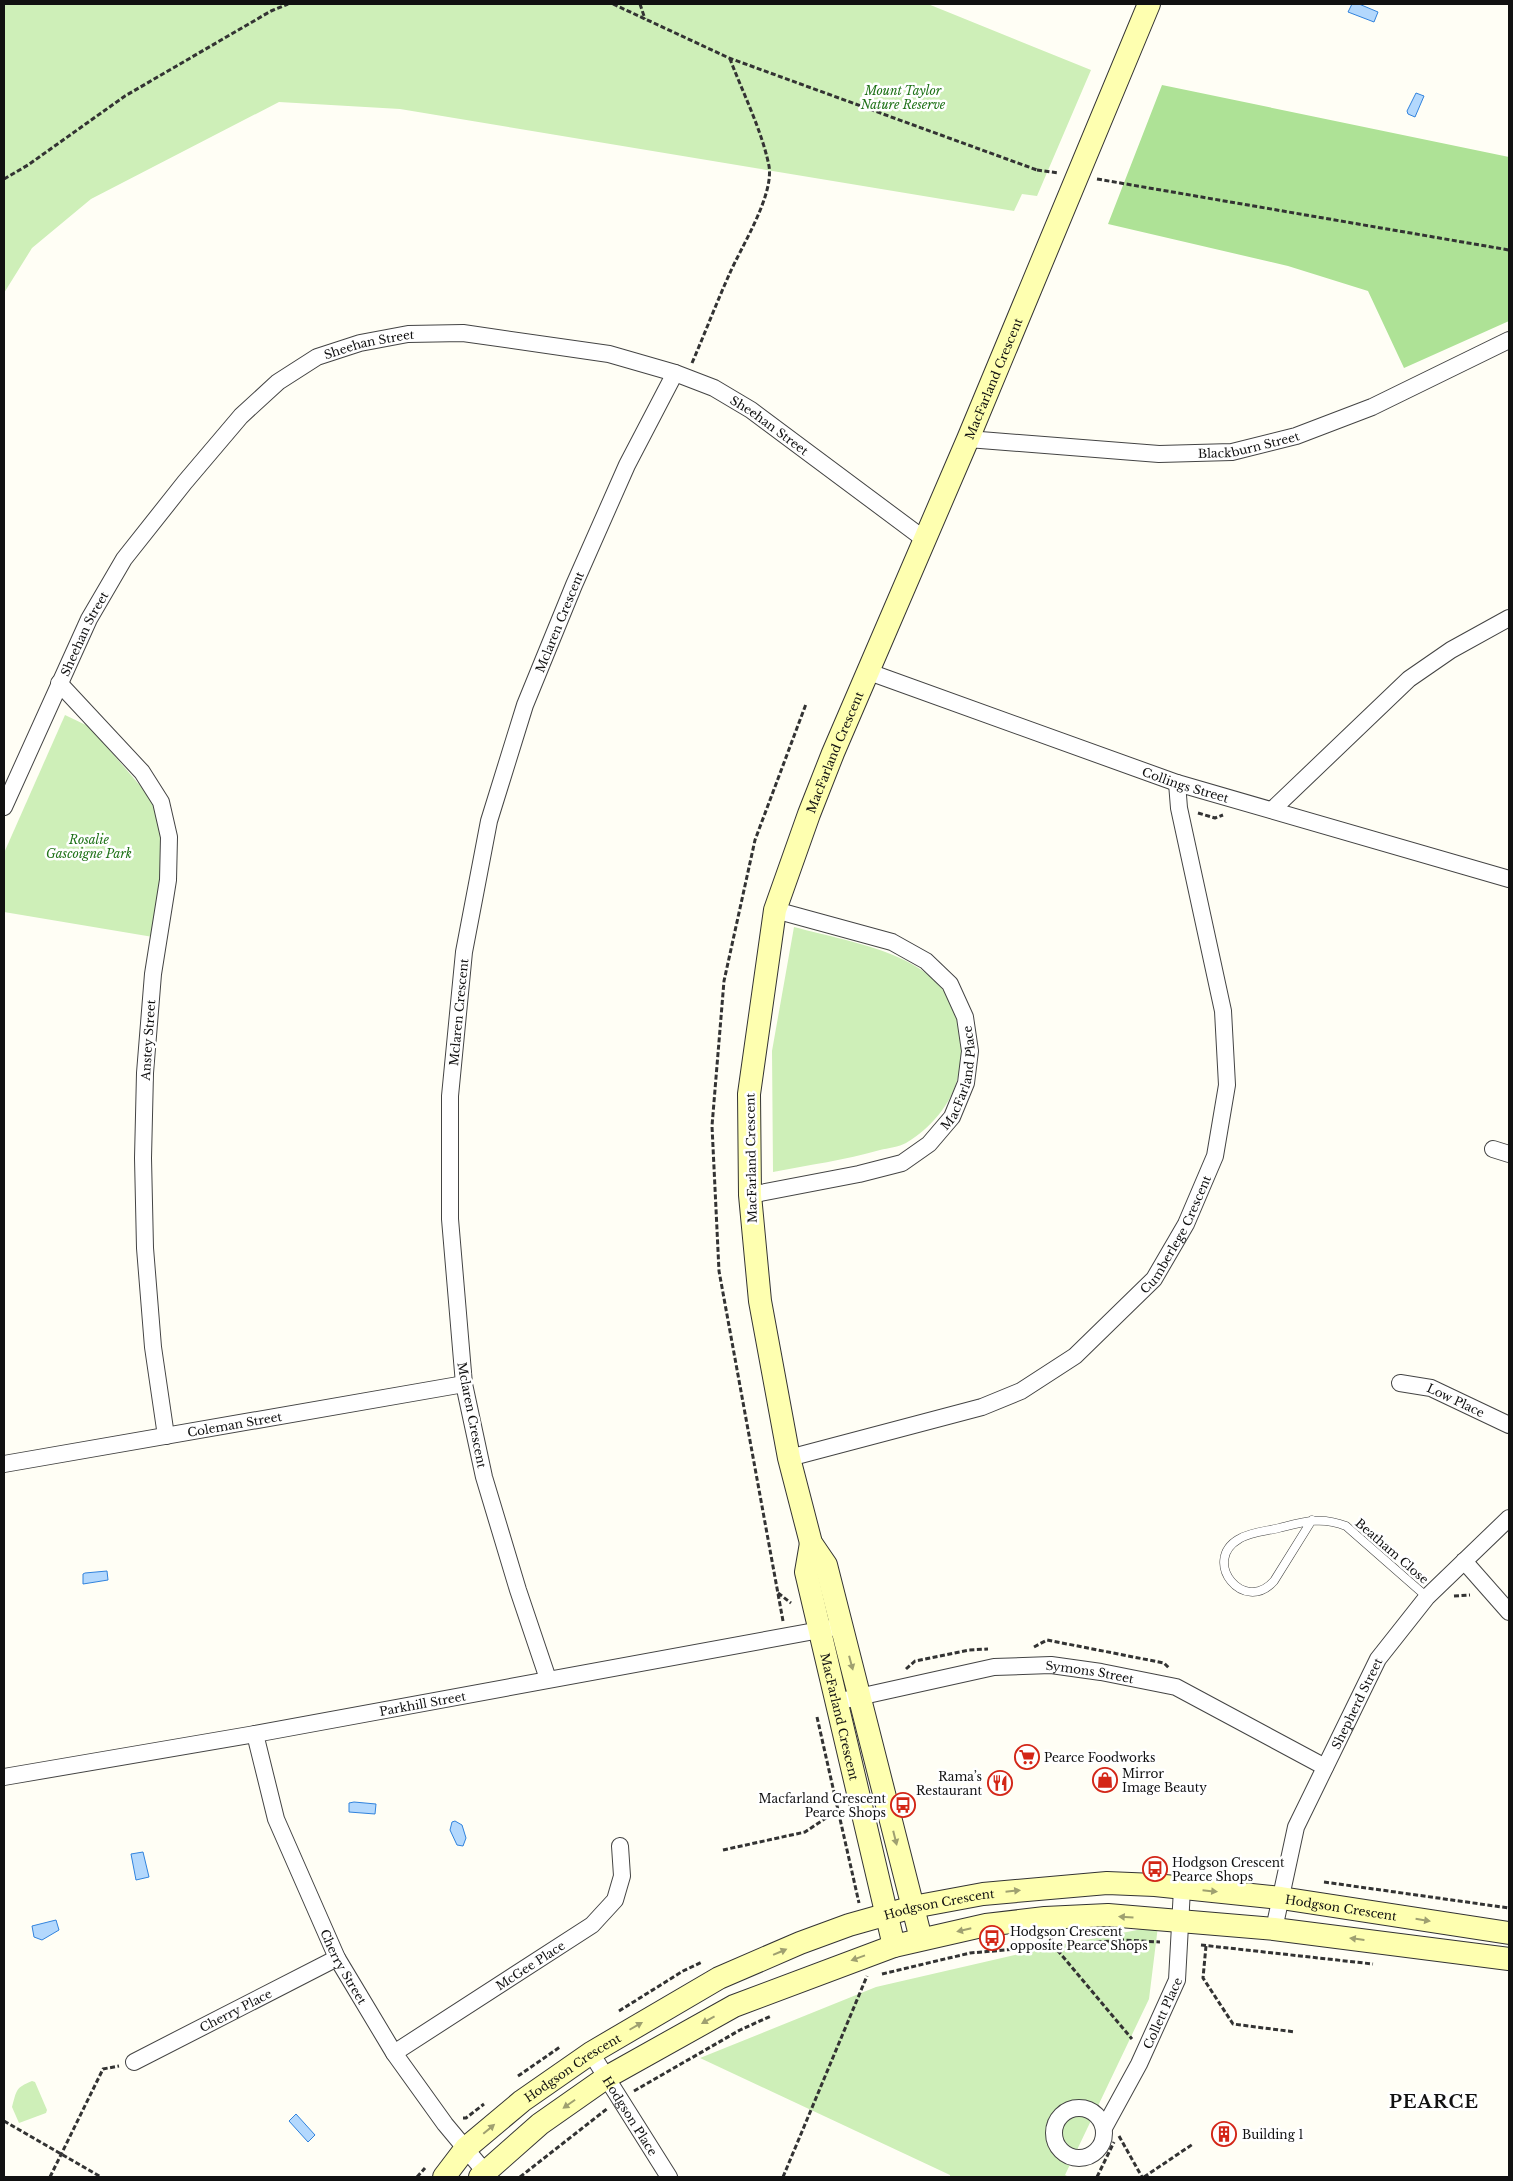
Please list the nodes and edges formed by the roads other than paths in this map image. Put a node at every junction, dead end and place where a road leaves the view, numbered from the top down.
1 (1148, 4) edge
2 (1509, 340) edge
3 (680, 375) junction
4 (968, 439) junction
5 (924, 538) junction
6 (1509, 618) edge
7 (869, 672) junction
8 (59, 683) junction
9 (1177, 783) junction
10 (4, 807) edge
11 (1272, 810) junction
12 (1509, 879) edge
13 (774, 910) junction
14 (1493, 1149) dead end
15 (1509, 1154) edge
16 (750, 1196) junction
17 (1400, 1383) dead end
18 (464, 1384) junction
19 (1509, 1425) edge
20 (166, 1436) junction
21 (789, 1458) junction
22 (4, 1464) edge
23 (1509, 1518) edge
24 (1312, 1520) junction
25 (1464, 1561) junction
26 (1427, 1597) junction
27 (1509, 1612) edge
28 (830, 1629) junction
29 (548, 1679) junction
30 (860, 1697) junction
31 (836, 1702) junction
32 (255, 1734) junction
33 (1326, 1767) junction
34 (4, 1777) edge
35 (620, 1846) dead end
36 (1182, 1888) junction
37 (1281, 1898) junction
38 (913, 1907) junction
39 (886, 1914) junction
40 (1274, 1929) junction
41 (1180, 1932) junction
42 (1509, 1933) edge
43 (921, 1939) junction
44 (894, 1946) junction
45 (337, 1958) junction
46 (1509, 1960) edge
47 (394, 2053) junction
48 (592, 2053) junction
49 (134, 2062) road end
50 (607, 2077) junction
51 (1111, 2131) road end
52 (466, 2148) junction
53 (483, 2174) edge
54 (444, 2177) edge
55 (669, 2177) edge

1 - 4 street, MacFarland Crescent
2 - 4 street, Blackburn Street
3 - 5 street, Sheehan Street
3 - 8 street, Sheehan Street
3 - 18 street, Mclaren Crescent
4 - 5 street, MacFarland Crescent
5 - 7 street, MacFarland Crescent
6 - 11 street
7 - 9 street, Collings Street
7 - 13 street, MacFarland Crescent
8 - 10 street, Sheehan Street
8 - 20 street, Anstey Street
9 - 11 street, Collings Street
9 - 21 street, Cumberlege Crescent
11 - 12 street, Collings Street
13 - 16 street, MacFarland Crescent
13 - 16 street, MacFarland Place
14 - 15 street
16 - 21 street, MacFarland Crescent
17 - 19 street, Low Place
18 - 20 street, Coleman Street
18 - 29 street, Mclaren Crescent
20 - 22 street, Coleman Street
21 - 28 street, MacFarland Crescent
23 - 25 street, Shepherd Street
24 - 24 lane, Beatham Close
24 - 26 lane, Beatham Close
25 - 26 street, Shepherd Street
25 - 27 street
26 - 33 street, Shepherd Street
28 - 29 street, Parkhill Street
28 -> 30 street, MacFarland Crescent
28 - 31 street, MacFarland Crescent
29 - 32 street, Parkhill Street
30 - 31 street, Symons Street
30 - 33 street, Symons Street
30 -> 38 street, MacFarland Crescent
31 - 39 street, MacFarland Crescent
32 - 34 street, Parkhill Street
32 - 45 street, Cherry Street
33 - 37 street, Shepherd Street
35 - 47 street, McGee Place
36 -> 37 street, Hodgson Crescent
38 -> 36 street, Hodgson Crescent
36 - 41 street, Collett Place
37 - 40 street, Shepherd Street
37 -> 42 street, Hodgson Crescent
38 - 39 street, Hodgson Crescent
38 - 43 street, MacFarland Crescent
39 - 44 street, MacFarland Crescent
48 -> 39 street, Hodgson Crescent
40 - 41 street
46 -> 40 street
41 -> 43 street
41 - 51 street, Collett Place
43 - 44 street
44 -> 50 street
45 - 47 street, Cherry Street
45 - 49 street, Cherry Place
47 - 52 street, Cherry Street
48 - 50 street, Hodgson Place
52 -> 48 street, Hodgson Crescent
50 -> 53 street
50 - 55 street, Hodgson Place
52 - 53 street, Cherry Street
52 - 54 street, Hodgson Crescent

